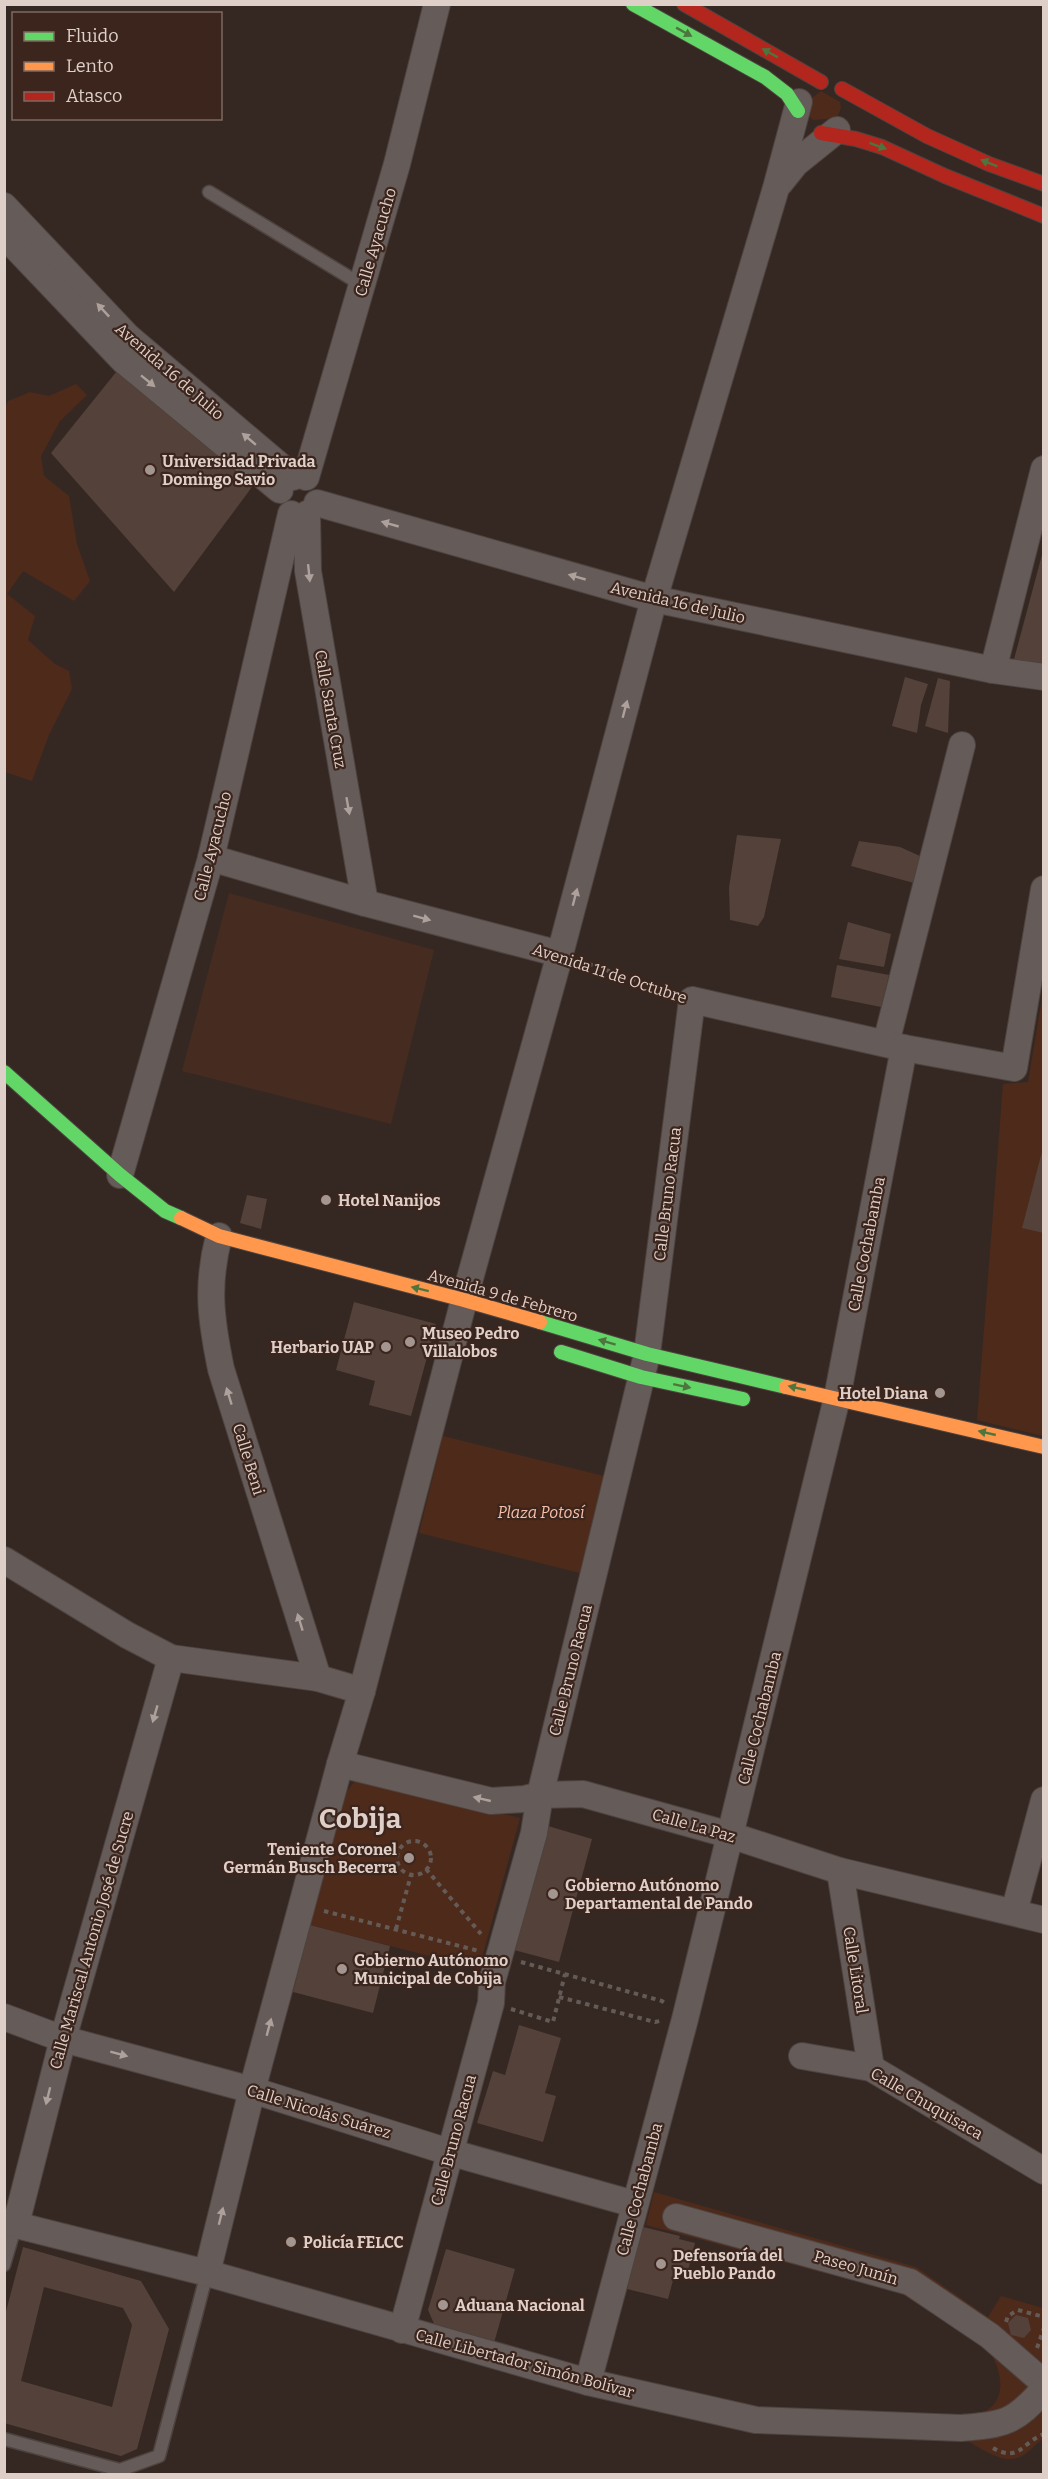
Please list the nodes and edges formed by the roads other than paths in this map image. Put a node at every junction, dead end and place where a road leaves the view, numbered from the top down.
1 (437, 4) edge
2 (633, 4) edge
3 (684, 4) edge
4 (821, 82) junction
5 (842, 89) junction
6 (798, 107) junction
7 (837, 125) junction
8 (1044, 184) edge
9 (776, 188) junction
10 (209, 192) dead end
11 (4, 206) edge
12 (1044, 216) edge
13 (4, 235) edge
14 (362, 285) junction
15 (1044, 469) edge
16 (293, 481) junction
17 (305, 511) junction
18 (654, 599) junction
19 (993, 670) junction
20 (1044, 677) edge
21 (962, 745) dead end
22 (211, 858) junction
23 (1044, 889) edge
24 (365, 903) junction
25 (560, 954) junction
26 (692, 1000) joint
27 (895, 1046) junction
28 (4, 1072) edge
29 (120, 1175) junction
30 (216, 1250) junction
31 (460, 1315) junction
32 (550, 1348) dead end
33 (644, 1366) junction
34 (753, 1401) dead end
35 (833, 1413) junction
36 (1044, 1447) edge
37 (4, 1560) edge
38 (171, 1658) junction
39 (318, 1678) junction
40 (362, 1691) junction
41 (340, 1764) junction
42 (540, 1795) junction
43 (1044, 1800) edge
44 (730, 1835) junction
45 (840, 1871) junction
46 (1014, 1912) junction
47 (1044, 1920) edge
48 (4, 2017) edge
49 (63, 2039) junction
50 (802, 2056) dead end
51 (871, 2068) junction
52 (252, 2090) junction
53 (449, 2152) junction
54 (1044, 2171) edge
55 (634, 2204) junction
56 (676, 2217) dead end
57 (10, 2223) edge
58 (4, 2265) edge
59 (207, 2273) junction
60 (402, 2330) junction
61 (588, 2382) junction
62 (1044, 2383) edge
63 (1044, 2389) edge
64 (4, 2439) edge

1 - 14 street, Calle Ayacucho
2 -> 6 main road
4 -> 3 main road
4 - 5 main road
4 - 6 main road
5 - 7 main road
8 -> 5 main road
6 - 7 main road
6 - 9 street
7 - 9 street
7 -> 12 main road
9 - 18 street
10 - 14 lane
16 -> 11 street, Avenida 16 de Julio
13 -> 16 street, Avenida 16 de Julio
14 - 16 street, Calle Ayacucho
15 - 19 street
16 - 17 street
16 - 17 street
18 -> 17 street, Avenida 16 de Julio
17 - 22 street, Calle Ayacucho
17 -> 24 street, Calle Santa Cruz
18 - 19 street, Avenida 16 de Julio
25 -> 18 street
19 - 20 street, Avenida 16 de Julio
21 - 27 street, Calle Cochabamba
22 - 24 street, Avenida 11 de Octubre
22 - 29 street, Calle Ayacucho
23 - 27 street, Avenida 11 de Octubre
24 -> 25 street, Avenida 11 de Octubre
25 - 31 street
26 - 27 street, Avenida 11 de Octubre
26 - 33 street, Calle Bruno Racua
27 - 35 street, Calle Cochabamba
28 - 29 main road, Avenida 9 de Febrero
29 - 30 main road, Avenida 9 de Febrero
31 -> 30 main road, Avenida 9 de Febrero
39 -> 30 street, Calle Beni
33 -> 31 main road, Avenida 9 de Febrero
31 - 40 street
32 - 33 main road, Avenida 9 de Febrero
33 -> 34 main road, Avenida 9 de Febrero
35 -> 33 main road, Avenida 9 de Febrero
33 - 42 street, Calle Bruno Racua
36 -> 35 main road, Avenida 9 de Febrero
35 - 44 street, Calle Cochabamba
37 - 38 street
38 - 39 street
38 -> 49 street, Calle Mariscal Antonio José de Sucre
39 - 40 street
40 - 41 street
42 -> 41 street, Calle La Paz
52 -> 41 street
42 - 44 street, Calle La Paz
42 - 53 street, Calle Bruno Racua
43 - 46 street
44 - 45 street, Calle La Paz
44 - 55 street, Calle Cochabamba
45 - 46 street, Calle La Paz
45 - 51 street, Calle Litoral
46 - 47 street, Calle La Paz
48 - 49 street, Calle Nicolás Suárez
49 -> 52 street, Calle Nicolás Suárez
49 -> 57 street, Calle Mariscal Antonio José de Sucre
50 - 51 street, Calle Chuquisaca
51 - 54 street, Calle Chuquisaca
52 - 53 street, Calle Nicolás Suárez
59 -> 52 street
53 - 55 street, Calle Nicolás Suárez
53 - 60 street, Calle Bruno Racua
55 - 61 street, Calle Cochabamba
56 - 62 street, Paseo Junín
57 - 58 lane
57 - 59 street, Calle Libertador Simón Bolívar
59 - 60 street, Calle Libertador Simón Bolívar
59 - 64 lane
60 - 61 street, Calle Libertador Simón Bolívar
61 - 63 street, Calle Libertador Simón Bolívar

